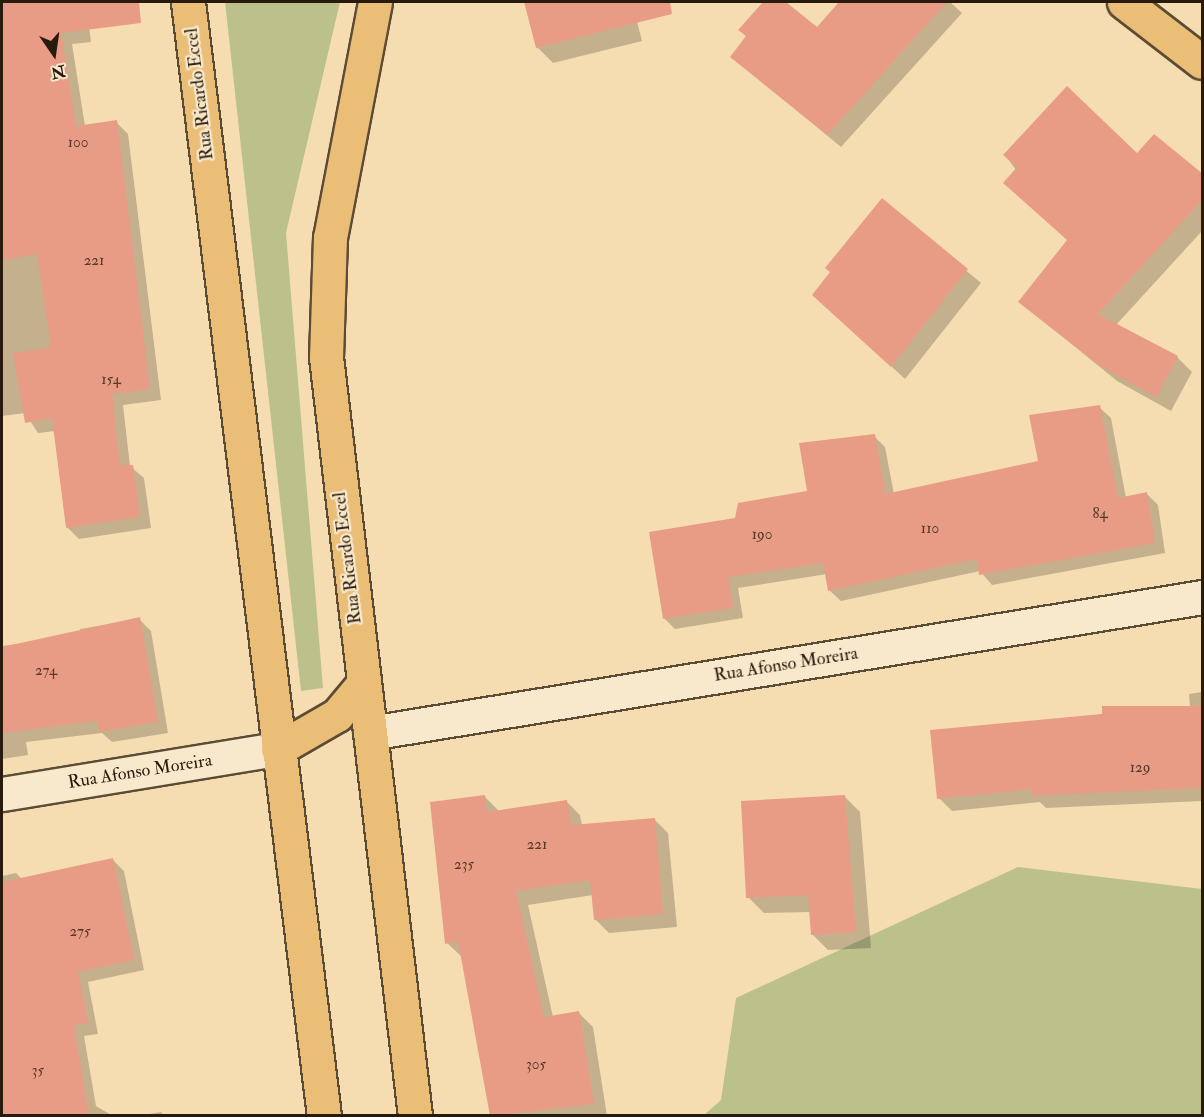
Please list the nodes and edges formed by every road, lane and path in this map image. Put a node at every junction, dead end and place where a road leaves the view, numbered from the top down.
1 (188, 2) edge
2 (375, 2) edge
3 (1124, 2) edge
4 (1203, 62) edge
5 (1203, 597) edge
6 (363, 684) junction
7 (370, 733) junction
8 (278, 749) junction
9 (2, 794) edge
10 (324, 1116) edge
11 (416, 1116) edge

1 - 8 main road, Rua Ricardo Eccel
2 - 6 main road, Rua Ricardo Eccel
3 - 4 main road
5 - 7 street, Rua Afonso Moreira
6 - 7 main road, Rua Ricardo Eccel
6 - 8 main road
7 - 11 main road, Rua Ricardo Eccel
8 - 9 street, Rua Afonso Moreira
8 - 10 main road, Rua Ricardo Eccel

